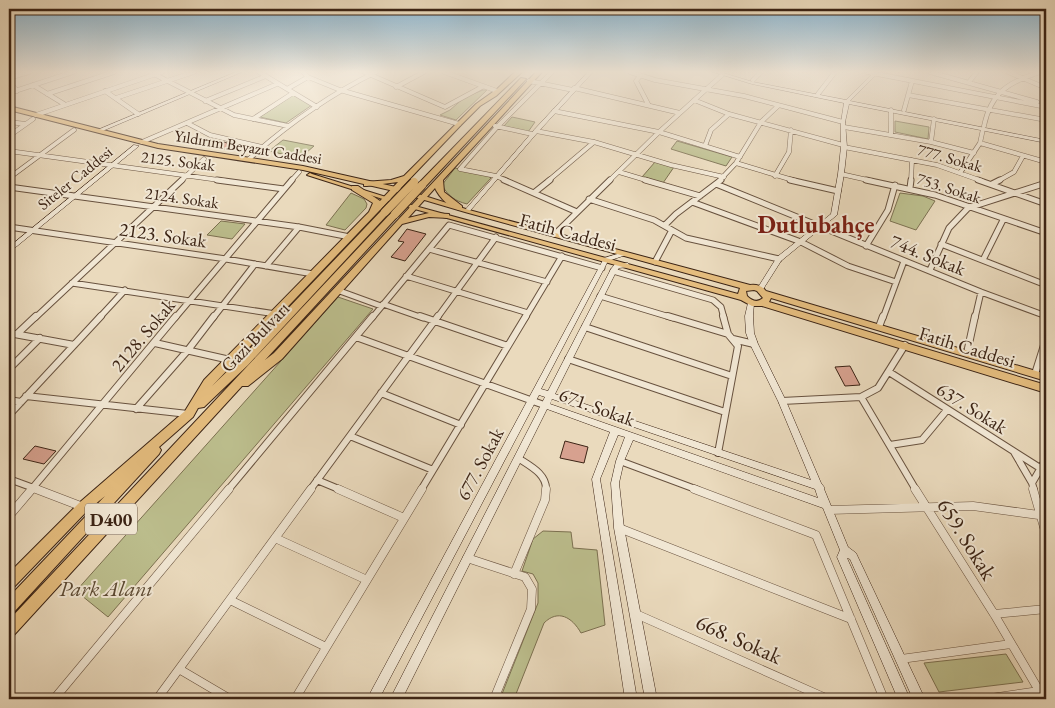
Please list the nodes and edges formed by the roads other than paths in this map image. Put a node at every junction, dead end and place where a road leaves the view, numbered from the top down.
1 (62, 105) edge
2 (126, 105) edge
3 (160, 105) edge
4 (214, 105) edge
5 (227, 105) edge
6 (274, 105) edge
7 (314, 105) edge
8 (320, 105) edge
9 (393, 105) edge
10 (478, 105) edge
11 (483, 105) edge
12 (497, 105) edge
13 (504, 105) edge
14 (509, 105) edge
15 (516, 105) edge
16 (559, 105) edge
17 (652, 105) edge
18 (689, 105) edge
19 (706, 105) edge
20 (774, 105) edge
21 (848, 105) edge
22 (868, 105) edge
23 (874, 105) edge
24 (905, 105) edge
25 (961, 105) edge
26 (990, 105) edge
27 (778, 106) junction
28 (317, 107) junction
29 (9, 108) edge
30 (220, 108) junction
31 (891, 110) junction
32 (904, 110) junction
33 (987, 110) junction
34 (554, 111) junction
35 (9, 113) edge
36 (680, 113) junction
37 (138, 114) junction
38 (728, 114) junction
39 (34, 117) junction
40 (253, 119) junction
41 (934, 119) junction
42 (1046, 120) edge
43 (9, 122) edge
44 (762, 122) junction
45 (187, 123) junction
46 (26, 124) junction
47 (459, 124) junction
48 (843, 125) junction
49 (288, 126) junction
50 (493, 126) junction
51 (984, 128) junction
52 (74, 130) junction
53 (791, 130) junction
54 (98, 131) junction
55 (534, 132) junction
56 (659, 132) junction
57 (891, 135) junction
58 (9, 136) edge
59 (1046, 140) edge
60 (594, 142) junction
61 (931, 142) junction
62 (980, 143) junction
63 (139, 144) junction
64 (704, 146) junction
65 (843, 146) junction
66 (262, 147) junction
67 (9, 151) edge
68 (974, 153) junction
69 (637, 154) junction
70 (39, 156) junction
71 (1023, 156) junction
72 (740, 157) junction
73 (204, 159) junction
74 (249, 160) junction
75 (912, 160) junction
76 (1046, 162) edge
77 (736, 163) junction
78 (112, 166) junction
79 (299, 172) junction
80 (619, 172) junction
81 (960, 173) junction
82 (841, 174) junction
83 (186, 175) junction
84 (496, 176) junction
85 (775, 176) junction
86 (724, 177) junction
87 (9, 178) edge
88 (439, 179) junction
89 (411, 180) junction
90 (1046, 183) edge
91 (367, 184) junction
92 (716, 184) junction
93 (992, 184) junction
94 (896, 185) junction
95 (9, 186) edge
96 (355, 188) junction
97 (910, 188) junction
98 (284, 189) junction
99 (396, 189) junction
100 (838, 191) junction
101 (535, 192) junction
102 (1015, 192) junction
103 (75, 196) junction
104 (700, 196) junction
105 (423, 197) junction
106 (384, 199) junction
107 (589, 199) junction
108 (692, 202) junction
109 (1046, 204) edge
110 (154, 206) junction
111 (413, 207) junction
112 (459, 208) junction
113 (968, 208) junction
114 (467, 210) junction
115 (577, 212) junction
116 (371, 215) junction
117 (446, 216) junction
118 (396, 219) junction
119 (1003, 220) junction
120 (255, 222) junction
121 (665, 225) junction
122 (299, 227) junction
123 (820, 227) junction
124 (9, 228) edge
125 (672, 230) junction
126 (31, 231) junction
127 (1046, 233) edge
128 (555, 234) junction
129 (350, 237) junction
130 (496, 237) junction
131 (800, 242) junction
132 (112, 243) junction
133 (942, 244) junction
134 (866, 246) junction
135 (429, 248) junction
136 (9, 250) edge
137 (624, 254) junction
138 (562, 256) junction
139 (226, 259) junction
140 (779, 259) junction
141 (984, 260) junction
142 (904, 261) junction
143 (478, 262) junction
144 (655, 262) junction
145 (255, 264) junction
146 (604, 264) junction
147 (626, 265) junction
148 (266, 266) junction
149 (930, 270) junction
150 (612, 271) junction
151 (313, 274) junction
152 (406, 276) junction
153 (547, 282) junction
154 (896, 282) junction
155 (72, 283) junction
156 (1046, 285) edge
157 (748, 287) junction
158 (125, 290) junction
159 (337, 290) junction
160 (456, 291) junction
161 (763, 291) junction
162 (981, 292) junction
163 (600, 296) junction
164 (747, 300) junction
165 (190, 301) junction
166 (763, 302) junction
167 (224, 305) junction
168 (382, 305) junction
169 (528, 313) junction
170 (276, 314) junction
171 (1046, 316) edge
172 (434, 322) junction
173 (880, 326) junction
174 (585, 327) junction
175 (9, 333) edge
176 (17, 334) junction
177 (356, 337) junction
178 (731, 337) junction
179 (40, 338) junction
180 (1046, 340) edge
181 (155, 344) junction
182 (754, 344) junction
183 (905, 344) junction
184 (74, 345) junction
185 (508, 346) junction
186 (188, 350) junction
187 (967, 353) junction
188 (408, 356) junction
189 (568, 359) junction
190 (230, 360) junction
191 (9, 369) edge
192 (888, 372) junction
193 (1035, 374) junction
194 (732, 376) junction
195 (1046, 377) edge
196 (485, 384) junction
197 (1046, 389) edge
198 (537, 391) junction
199 (381, 393) junction
200 (26, 396) junction
201 (550, 396) junction
202 (861, 397) junction
203 (9, 400) edge
204 (532, 400) junction
205 (782, 401) junction
206 (21, 402) junction
207 (544, 405) junction
208 (102, 406) junction
209 (136, 409) junction
210 (212, 409) junction
211 (947, 410) junction
212 (725, 412) junction
213 (188, 414) junction
214 (9, 415) edge
215 (461, 425) junction
216 (615, 431) junction
217 (350, 436) junction
218 (630, 436) junction
219 (890, 445) junction
220 (1012, 450) junction
221 (718, 453) junction
222 (518, 458) junction
223 (1046, 459) edge
224 (620, 461) junction
225 (1040, 468) junction
226 (433, 470) junction
227 (9, 479) edge
228 (317, 480) junction
229 (1032, 483) junction
230 (820, 487) junction
231 (34, 488) junction
232 (84, 507) junction
233 (828, 508) junction
234 (926, 508) junction
235 (1043, 515) edge
236 (9, 516) edge
237 (404, 518) junction
238 (619, 528) junction
239 (1046, 534) edge
240 (275, 538) junction
241 (845, 550) junction
242 (467, 558) junction
243 (514, 574) junction
244 (367, 580) junction
245 (9, 582) edge
246 (230, 600) junction
247 (9, 607) edge
248 (1046, 609) edge
249 (636, 614) junction
250 (994, 614) junction
251 (851, 619) junction
252 (9, 630) edge
253 (1011, 644) junction
254 (326, 647) junction
255 (901, 659) junction
256 (179, 669) junction
257 (1041, 695) edge
258 (54, 699) edge
259 (157, 699) edge
260 (230, 699) edge
261 (295, 699) edge
262 (373, 699) edge
263 (396, 699) edge
264 (494, 699) edge
265 (631, 699) edge
266 (651, 699) edge
267 (828, 699) edge
268 (884, 699) edge
269 (904, 699) edge
270 (919, 699) edge
271 (984, 699) edge

1 - 39 street
2 - 37 street
3 - 37 street
4 - 30 street
5 - 30 street
6 - 40 street
7 - 28 street
8 - 28 street
9 - 47 street
10 - 47 highway
11 - 89 highway, Gazi Bulvarı / D400
12 - 118 highway, Gazi Bulvarı / D400, bridge
13 - 50 highway
14 - 50 highway
15 - 50 street
16 - 34 street
17 - 36 street
18 - 36 street
19 - 38 street, 777. Sokak
20 - 27 street
21 - 48 street
22 - 31 street
23 - 32 street
24 - 32 street
25 - 33 street
26 - 33 street
27 - 44 street
27 - 48 street
28 - 49 street
29 - 39 main road, Yıldırım Beyazıt Caddesi
30 - 40 street
30 - 45 street
31 - 41 street
31 - 57 street
32 - 51 street
33 - 42 street
33 - 51 street
34 - 55 street
34 - 56 street
35 - 39 main road, Yıldırım Beyazıt Caddesi
36 - 56 street
37 - 54 street
38 - 44 street, 777. Sokak
38 - 64 street
39 - 46 street
39 - 52 main road, Yıldırım Beyazıt Caddesi
39 - 54 main road, Yıldırım Beyazıt Caddesi
40 - 49 street
41 - 51 street
41 - 61 street
43 - 46 street
44 - 53 street, 777. Sokak
44 - 72 street
45 - 63 street
45 - 66 street
46 - 58 street
47 - 89 highway
48 - 57 street
48 - 65 street
49 - 66 street
50 - 55 street
50 - 84 street
50 - 88 highway
51 - 59 street
51 - 62 street
52 - 63 main road, Yıldırım Beyazıt Caddesi
52 - 70 street
53 - 65 street, 777. Sokak
53 - 85 street
54 - 63 main road, Yıldırım Beyazıt Caddesi
55 - 60 street
55 - 84 street
56 - 64 street
56 - 69 street
57 - 61 street
60 - 69 street
60 - 101 street
61 - 68 street
62 - 68 street
62 - 71 street
63 - 73 main road, Yıldırım Beyazıt Caddesi
63 - 74 main road, Yıldırım Beyazıt Caddesi
63 - 78 street, Siteler Caddesi
64 - 72 street
65 - 75 street, 777. Sokak
65 - 82 street
66 - 74 street
67 - 70 street, 2125. Sokak
68 - 81 street
69 - 80 street
69 - 86 street
70 - 78 street, 2125. Sokak
70 - 87 street
71 - 76 street
71 - 93 street
72 - 77 street
73 - 79 main road, Yıldırım Beyazıt Caddesi
73 - 83 street
74 - 91 main road, Yıldırım Beyazıt Caddesi
75 - 81 street, 777. Sokak
75 - 97 street
77 - 85 street
77 - 86 street
78 - 83 street, 2125. Sokak
78 - 103 street, Siteler Caddesi
79 - 96 main road, Yıldırım Beyazıt Caddesi
79 - 98 street, 2128. Sokak
80 - 104 street
80 - 107 street
81 - 93 street, 777. Sokak
82 - 94 street, 753. Sokak
82 - 100 street
83 - 98 street, 2125. Sokak
83 - 110 street
84 - 101 street
84 - 114 street
85 - 100 street
86 - 92 street
88 - 105 highway
88 - 112 highway
89 - 91 highway
89 - 99 highway
89 - 213 highway, Gazi Bulvarı / D400, bridge
90 - 102 street
91 - 99 main road, Yıldırım Beyazıt Caddesi
92 - 104 street
92 - 123 street, 744. Sokak
93 - 102 street, 777. Sokak
94 - 97 street, 753. Sokak
94 - 134 street
95 - 103 street, 2124. Sokak
96 - 106 main road, Yıldırım Beyazıt Caddesi
96 - 116 highway
97 - 113 street, 753. Sokak
98 - 120 street, 2128. Sokak
99 - 105 main road, Fatih Caddesi
99 - 106 highway
100 - 123 street
101 - 115 street
102 - 109 street, 777. Sokak
102 - 113 street
103 - 110 street, 2124. Sokak
103 - 126 street, Siteler Caddesi
104 - 108 street
105 - 111 highway
105 - 112 main road, Fatih Caddesi
106 - 111 main road, Fatih Caddesi
106 - 116 highway
107 - 115 street
107 - 121 street
108 - 121 street
108 - 131 street
110 - 120 street, 2124. Sokak
110 - 132 street
111 - 117 main road, Fatih Caddesi
111 - 118 highway
112 - 114 main road, Fatih Caddesi
113 - 119 street, 753. Sokak
113 - 133 street
114 - 128 main road, Fatih Caddesi
115 - 128 street
116 - 129 highway
117 - 118 highway
117 - 146 main road, Fatih Caddesi
118 - 159 highway
118 - 210 highway, Gazi Bulvarı / D400
119 - 127 street, 753. Sokak
119 - 141 street
120 - 122 street, 2124. Sokak
120 - 139 street, 2128. Sokak
121 - 125 street
122 - 129 street, 2124. Sokak
122 - 148 street
123 - 131 street
123 - 134 street, 744. Sokak
124 - 126 street, 2123. Sokak
125 - 140 street
125 - 144 street
126 - 132 street, 2123. Sokak
126 - 136 street, Siteler Caddesi
128 - 137 main road, Fatih Caddesi
129 - 151 highway
130 - 135 street
130 - 138 street
130 - 143 street
131 - 140 street
131 - 154 street
132 - 139 street, 2123. Sokak
132 - 155 street
133 - 141 street
133 - 149 street
134 - 142 street, 744. Sokak
135 - 143 street
135 - 152 street
137 - 144 main road, Fatih Caddesi
137 - 146 street
138 - 146 street
138 - 153 street
139 - 145 street, 2123. Sokak
139 - 165 street, 2128. Sokak
140 - 161 street
141 - 156 street
142 - 149 street, 744. Sokak
142 - 154 street
143 - 153 street
143 - 160 street
144 - 157 main road, Fatih Caddesi
145 - 148 street, 2123. Sokak
145 - 167 street
146 - 147 main road, Fatih Caddesi
146 - 198 street, 677. Sokak
147 - 150 street
147 - 164 main road, Fatih Caddesi
148 - 151 street, 2123. Sokak
149 - 162 street, 744. Sokak
150 - 163 street, 677. Sokak
150 - 178 street
151 - 170 highway
152 - 160 street
152 - 168 street
153 - 169 street
154 - 173 street
155 - 158 street
155 - 176 street
157 - 161 main road
157 - 164 main road
158 - 165 street
158 - 184 street
159 - 168 street
159 - 210 highway
160 - 169 street
160 - 172 street
161 - 166 main road
161 - 173 main road
162 - 171 street, 744. Sokak
162 - 187 street
163 - 174 street, 677. Sokak
163 - 178 street
164 - 166 main road
164 - 182 street
165 - 167 street
165 - 181 street, 2128. Sokak
166 - 183 main road, Fatih Caddesi
167 - 170 street
167 - 186 street
168 - 172 street
168 - 177 street
169 - 185 street
170 - 190 highway
172 - 185 street
172 - 188 street
173 - 187 main road
174 - 189 street, 677. Sokak
174 - 194 street
175 - 176 street
176 - 179 street
177 - 188 street, 671. Sokak
177 - 258 street
178 - 182 street
178 - 194 street
179 - 184 street
179 - 191 street
180 - 193 street
181 - 186 street
181 - 208 street, 2128. Sokak
182 - 205 street
183 - 192 street
183 - 197 main road, Fatih Caddesi
184 - 200 street
185 - 196 street
186 - 190 street
186 - 209 street
187 - 193 main road
188 - 196 street, 671. Sokak
188 - 199 street
189 - 201 street, 677. Sokak
189 - 212 street
190 - 213 highway
192 - 202 street
192 - 211 street, 637. Sokak
193 - 195 main road
194 - 212 street
196 - 204 street, 671. Sokak
196 - 215 street
198 - 201 street, 671. Sokak
198 - 204 street, 677. Sokak
199 - 215 street
199 - 217 street
200 - 206 street
200 - 208 street
201 - 207 street, 677. Sokak
201 - 221 street, 671. Sokak
202 - 205 street
202 - 219 street, 659. Sokak
203 - 206 street
204 - 207 street, 671. Sokak
204 - 262 street, 677. Sokak
205 - 230 street
206 - 214 street
207 - 216 street, 671. Sokak
207 - 222 street, 677. Sokak
208 - 209 street
208 - 231 street, 2128. Sokak
209 - 213 street
210 - 252 highway, Gazi Bulvarı / D400
211 - 219 street
211 - 220 street, 637. Sokak
212 - 221 street
213 - 232 highway
213 - 247 highway, Gazi Bulvarı / D400
215 - 226 street
216 - 218 street, 671. Sokak
216 - 265 street
217 - 226 street
217 - 228 street
218 - 224 street
218 - 233 street, 671. Sokak
219 - 234 street, 659. Sokak
220 - 225 street, 637. Sokak
220 - 229 street
221 - 230 street, 671. Sokak
222 - 242 street, 677. Sokak
222 - 243 street
223 - 225 street
224 - 238 street
224 - 251 street
225 - 229 street
226 - 237 street
227 - 231 street
228 - 237 street
228 - 240 street
229 - 235 street
230 - 233 street
231 - 232 street
231 - 236 street, 2128. Sokak
232 - 245 highway
233 - 234 street
233 - 241 street
234 - 235 street
234 - 250 street, 659. Sokak
235 - 239 street
237 - 244 street
238 - 249 street
238 - 251 street
240 - 244 street
240 - 246 street
241 - 255 street
241 - 269 street
242 - 243 street
242 - 263 street, 677. Sokak
243 - 264 street
244 - 254 street
246 - 254 street
246 - 256 street
248 - 250 street
249 - 266 street
249 - 267 street, 668. Sokak
250 - 253 street, 659. Sokak
251 - 268 street
253 - 255 street
253 - 257 street, 659. Sokak
254 - 261 street
255 - 270 street
256 - 259 street
256 - 260 street
257 - 271 street

